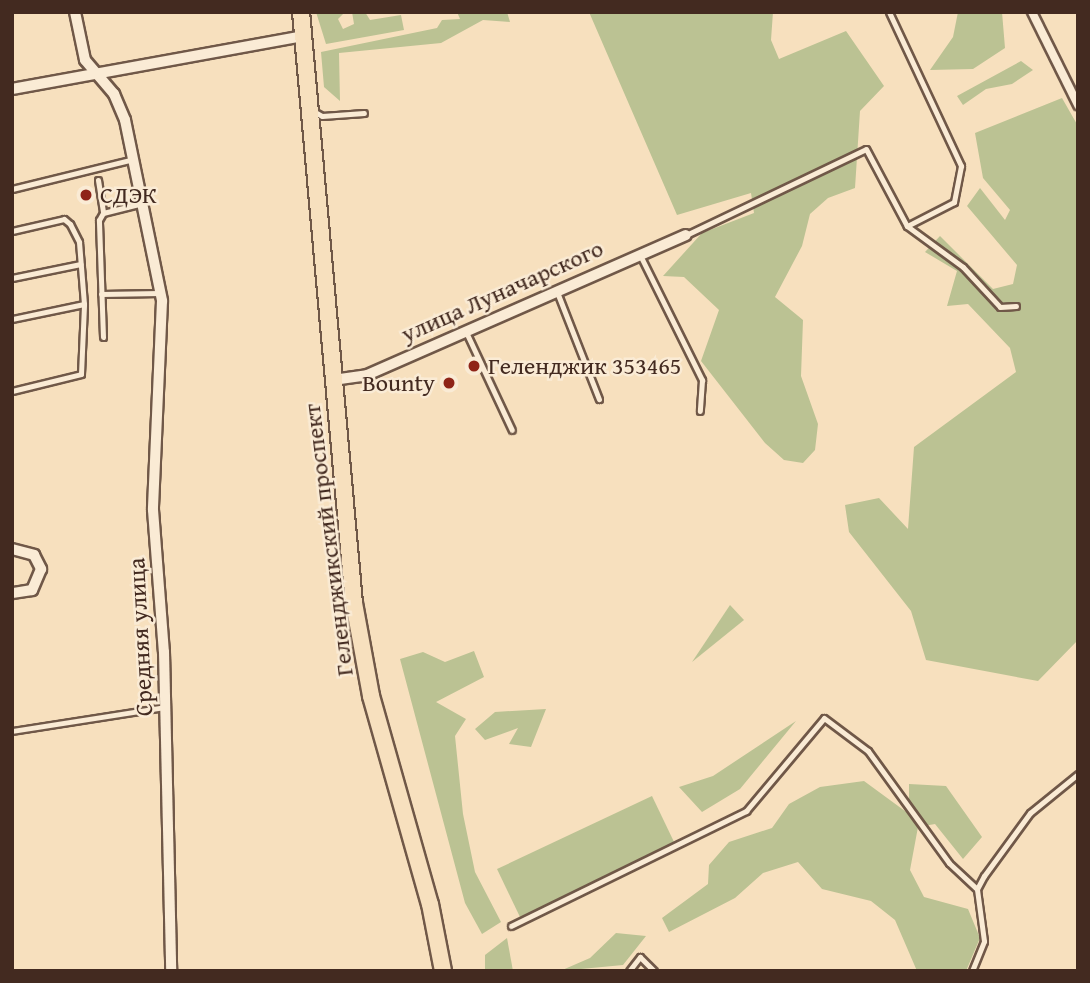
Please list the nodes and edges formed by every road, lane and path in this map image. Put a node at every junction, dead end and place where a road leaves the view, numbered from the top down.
1 (75, 12) edge
2 (301, 12) edge
3 (889, 12) edge
4 (1032, 12) edge
5 (304, 36) junction
6 (96, 75) junction
7 (12, 89) edge
8 (1078, 105) edge
9 (310, 109) junction
10 (364, 113) dead end
11 (134, 159) junction
12 (98, 180) dead end
13 (12, 188) edge
14 (144, 202) junction
15 (103, 213) junction
16 (908, 226) junction
17 (12, 231) edge
18 (686, 235) joint
19 (640, 255) junction
20 (81, 264) junction
21 (12, 278) edge
22 (557, 292) junction
23 (101, 294) junction
24 (161, 297) junction
25 (84, 304) junction
26 (1016, 306) dead end
27 (12, 319) edge
28 (466, 331) junction
29 (103, 337) dead end
30 (333, 380) junction
31 (12, 391) edge
32 (599, 400) dead end
33 (701, 411) dead end
34 (512, 430) dead end
35 (12, 549) edge
36 (12, 593) edge
37 (165, 707) junction
38 (12, 731) edge
39 (1078, 774) edge
40 (977, 889) junction
41 (511, 926) dead end
42 (171, 971) edge
43 (443, 971) edge
44 (629, 971) edge
45 (654, 971) edge
46 (972, 971) edge

1 - 6 street, Средняя улица
2 - 5 main road
3 - 16 lane
4 - 8 street
5 - 6 street
5 - 9 main road
6 - 7 street
6 - 11 street, Средняя улица
9 - 10 lane
9 - 30 main road, Геленджикский проспект
11 - 13 lane
11 - 14 street, Средняя улица
12 - 15 lane
14 - 15 lane
14 - 24 street, Средняя улица
15 - 23 lane
16 - 18 lane
16 - 26 lane
17 - 20 lane
18 - 19 street, улица Луначарского
19 - 22 street, улица Луначарского
19 - 33 lane
20 - 21 lane
20 - 25 lane
22 - 28 street, улица Луначарского
22 - 32 lane
23 - 24 lane
23 - 29 lane
24 - 37 street, Средняя улица
25 - 27 lane
25 - 31 lane
28 - 30 street, улица Луначарского
28 - 34 lane
30 - 43 main road, Геленджикский проспект
35 - 36 street
37 - 38 lane
37 - 42 street, Средняя улица
39 - 40 lane
40 - 41 lane
40 - 46 lane
44 - 45 lane

